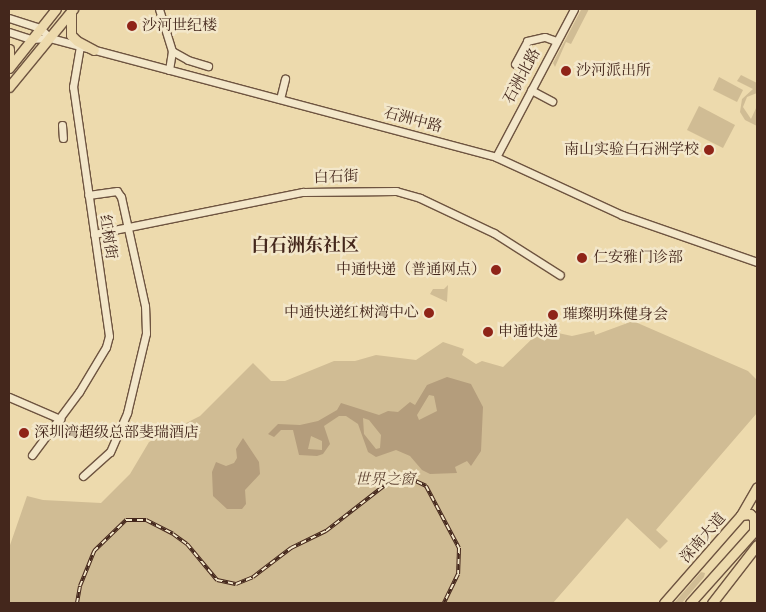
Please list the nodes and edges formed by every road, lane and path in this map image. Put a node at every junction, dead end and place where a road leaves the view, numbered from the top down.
1 (56, 9) edge
2 (73, 9) edge
3 (159, 9) edge
4 (574, 9) edge
5 (9, 18) edge
6 (40, 28) junction
7 (9, 32) edge
8 (50, 38) junction
9 (32, 39) junction
10 (556, 41) junction
11 (80, 46) junction
12 (9, 49) edge
13 (94, 50) junction
14 (172, 51) junction
15 (9, 60) edge
16 (515, 64) dead end
17 (208, 66) dead end
18 (9, 68) edge
19 (170, 70) junction
20 (285, 79) dead end
21 (9, 87) edge
22 (531, 90) junction
23 (280, 99) junction
24 (552, 100) dead end
25 (62, 126) dead end
26 (63, 138) dead end
27 (496, 157) junction
28 (88, 195) junction
29 (127, 226) junction
30 (94, 234) junction
31 (757, 262) edge
32 (560, 275) dead end
33 (9, 397) edge
34 (60, 419) junction
35 (32, 455) dead end
36 (83, 476) dead end
37 (757, 487) edge
38 (741, 515) junction
39 (755, 530) edge
40 (757, 545) edge
41 (757, 552) edge
42 (744, 564) junction
43 (664, 603) edge
44 (690, 603) edge
45 (712, 603) edge

1 - 6 main road
2 - 8 main road
2 - 13 main road
3 - 14 street
4 - 10 street, 石洲北路
5 - 6 street
6 - 8 street
6 - 9 main road
7 - 9 street
8 - 9 street
8 - 11 street, 石洲中路
8 - 21 main road
9 - 18 main road
10 - 16 street
10 - 22 street, 石洲北路
11 - 13 street, 石洲中路
11 - 28 street, 红树街
12 - 15 main road
13 - 19 street, 石洲中路
14 - 17 street
14 - 19 street
19 - 23 street, 石洲中路
20 - 23 street
22 - 24 street
22 - 27 street, 石洲北路
23 - 27 street, 石洲中路
25 - 26 street
27 - 31 street, 石洲中路
28 - 29 street
28 - 30 street, 红树街
29 - 30 street, 白石街
29 - 32 street, 白石街
29 - 36 street
30 - 34 street, 红树街
33 - 34 street
34 - 35 street, 红树街
37 - 38 main road, 深南大道
38 - 39 main road
38 - 43 main road, 深南大道
39 - 44 main road
40 - 42 main road
41 - 42 street
42 - 45 main road

